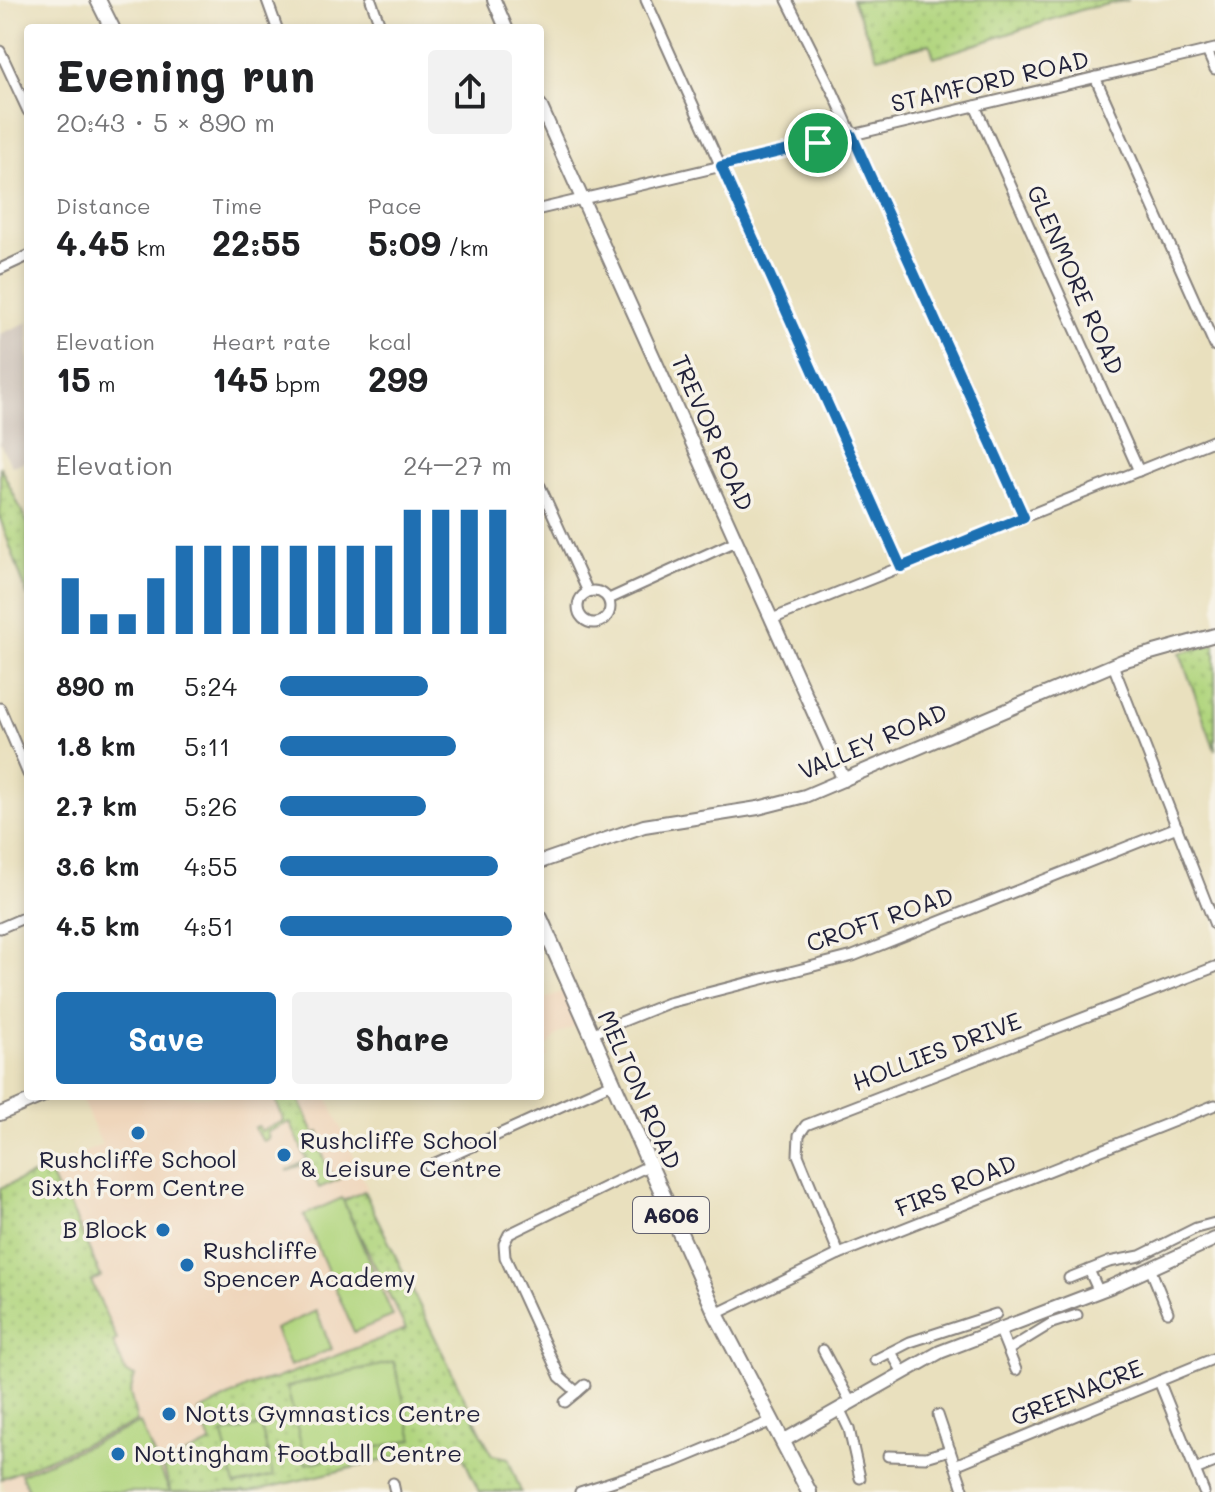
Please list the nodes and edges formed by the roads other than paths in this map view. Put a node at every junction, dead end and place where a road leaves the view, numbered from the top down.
1 (98, 0) edge
2 (267, 0) edge
3 (371, 0) edge
4 (494, 0) edge
5 (646, 0) edge
6 (787, 0) edge
7 (110, 24) edge
8 (276, 24) edge
9 (380, 24) edge
10 (504, 24) edge
11 (1211, 50) edge
12 (0, 51) edge
13 (1215, 69) edge
14 (1095, 77) junction
15 (24, 102) edge
16 (975, 106) junction
17 (544, 114) edge
18 (852, 135) junction
19 (721, 166) junction
20 (582, 199) junction
21 (544, 208) edge
22 (24, 257) edge
23 (1, 266) edge
24 (1215, 346) edge
25 (1215, 440) edge
26 (1139, 471) junction
27 (544, 495) edge
28 (1024, 517) junction
29 (736, 541) junction
30 (901, 567) junction
31 (588, 592) junction
32 (609, 599) junction
33 (772, 619) junction
34 (1215, 635) edge
35 (1113, 665) junction
36 (0, 708) edge
37 (24, 765) edge
38 (844, 780) junction
39 (1177, 827) junction
40 (544, 861) edge
41 (24, 918) edge
42 (1215, 925) edge
43 (544, 927) edge
44 (0, 928) edge
45 (1215, 967) edge
46 (591, 1034) junction
47 (612, 1083) junction
48 (33, 1100) edge
49 (1215, 1105) edge
50 (0, 1114) edge
51 (429, 1166) dead end
52 (648, 1166) junction
53 (1215, 1223) edge
54 (1215, 1239) edge
55 (839, 1254) junction
56 (1150, 1268) junction
57 (1089, 1270) junction
58 (1069, 1278) dead end
59 (1099, 1292) junction
60 (1168, 1312) dead end
61 (716, 1314) junction
62 (1077, 1315) dead end
63 (997, 1321) junction
64 (823, 1350) dead end
65 (1008, 1350) junction
66 (891, 1352) junction
67 (1215, 1358) edge
68 (875, 1360) dead end
69 (1016, 1370) dead end
70 (902, 1371) junction
71 (1159, 1381) junction
72 (565, 1402) dead end
73 (845, 1405) junction
74 (938, 1415) dead end
75 (772, 1421) junction
76 (783, 1441) junction
77 (950, 1450) junction
78 (895, 1461) dead end
79 (1215, 1462) edge
80 (955, 1465) junction
81 (1195, 1470) junction
82 (860, 1478) dead end
83 (614, 1487) edge
84 (580, 1492) edge
85 (809, 1492) edge
86 (964, 1492) edge
87 (1204, 1492) edge

1 - 7 main road
2 - 8 street
3 - 9 street
4 - 10 street
5 - 19 street
6 - 18 street
11 - 13 street
11 - 14 street, STAMFORD ROAD
12 - 15 street
14 - 16 street, STAMFORD ROAD
14 - 24 street
16 - 18 street, STAMFORD ROAD
16 - 26 street, GLENMORE ROAD
17 - 20 street, TREVOR ROAD
18 - 19 street, STAMFORD ROAD
18 - 28 street
19 - 20 street, STAMFORD ROAD
19 - 30 street
20 - 21 street, STAMFORD ROAD
20 - 29 street, TREVOR ROAD
22 - 23 street
25 - 26 street
26 - 28 street
27 - 31 street
28 - 30 street
29 - 32 street
29 - 33 street, TREVOR ROAD
30 - 33 street
31 - 32 street
31 - 32 street
33 - 38 street, TREVOR ROAD
34 - 35 street, VALLEY ROAD
35 - 38 street, VALLEY ROAD
35 - 39 street
36 - 37 street
38 - 40 street, VALLEY ROAD
39 - 42 street
39 - 46 street, CROFT ROAD
41 - 44 street
43 - 46 main road, MELTON ROAD / A606
45 - 55 street, HOLLIES DRIVE
46 - 47 main road, MELTON ROAD / A606
47 - 51 street
47 - 52 main road, MELTON ROAD / A606
48 - 50 street
49 - 55 street, FIRS ROAD
52 - 61 main road, MELTON ROAD / A606
52 - 72 street
53 - 57 street
54 - 56 street
55 - 61 street, FIRS ROAD
56 - 59 street
56 - 60 street
57 - 58 street
57 - 59 street
59 - 63 street
61 - 75 main road, MELTON ROAD / A606
62 - 65 street
63 - 65 street
63 - 66 street
63 - 70 street
64 - 73 street
65 - 69 street
66 - 68 street
66 - 70 street
67 - 71 street, GREENACRE
70 - 73 street
71 - 80 street, GREENACRE
71 - 81 street
73 - 76 street
73 - 82 street
74 - 77 street
75 - 76 main road, MELTON ROAD / A606
75 - 83 street
76 - 85 main road, MELTON ROAD / A606
77 - 78 street
77 - 80 street
79 - 81 street
80 - 86 street
81 - 87 street
83 - 84 street

